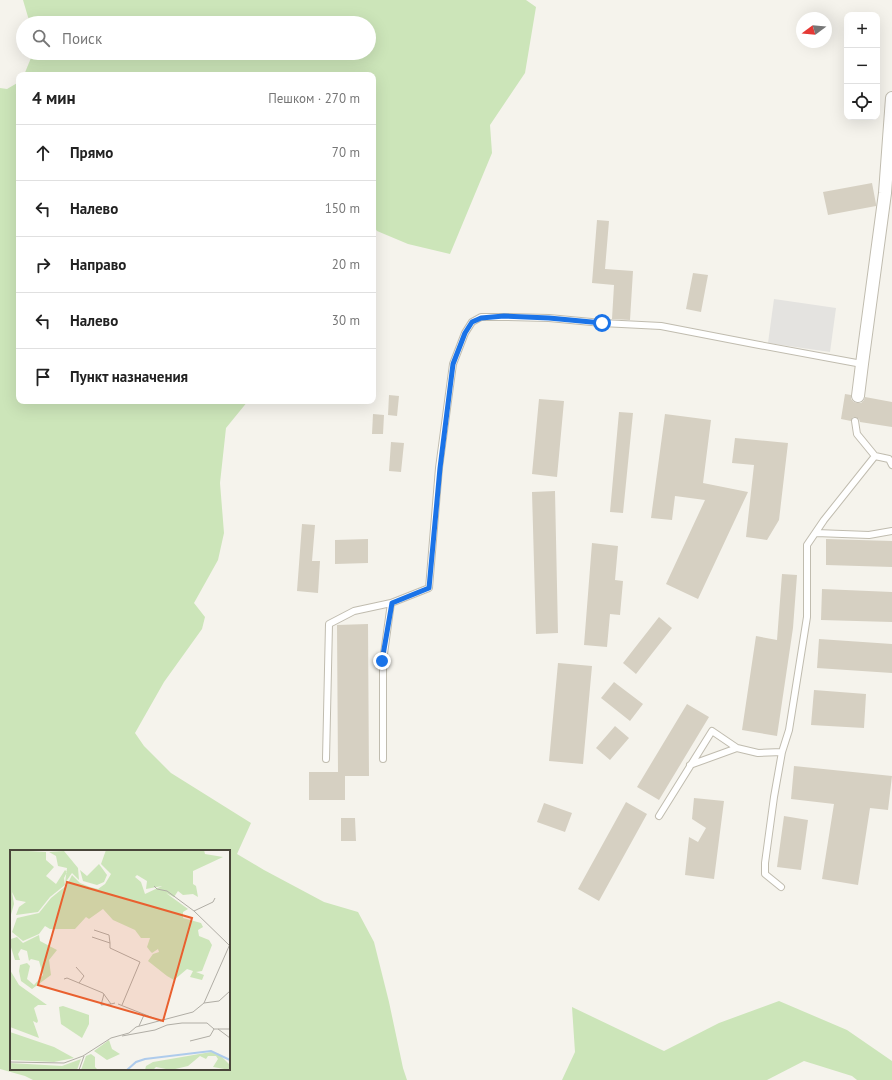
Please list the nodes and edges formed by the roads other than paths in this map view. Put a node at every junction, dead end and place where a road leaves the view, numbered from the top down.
1 (892, 98) edge
2 (889, 165) edge
3 (862, 364) junction
4 (858, 396) dead end
5 (855, 421) dead end
6 (875, 456) junction
7 (892, 465) edge
8 (892, 531) edge
9 (816, 533) junction
10 (392, 603) junction
11 (737, 748) junction
12 (782, 752) junction
13 (326, 759) dead end
14 (383, 759) dead end
15 (690, 766) junction
16 (659, 816) dead end
17 (781, 887) dead end

1 - 2 street
2 - 3 street
3 - 4 street
3 - 10 lane
5 - 6 lane
6 - 7 lane
6 - 9 lane
8 - 9 lane
9 - 12 lane
10 - 13 lane
10 - 14 lane
11 - 12 lane
11 - 15 lane
11 - 15 lane
12 - 17 lane
15 - 16 lane

